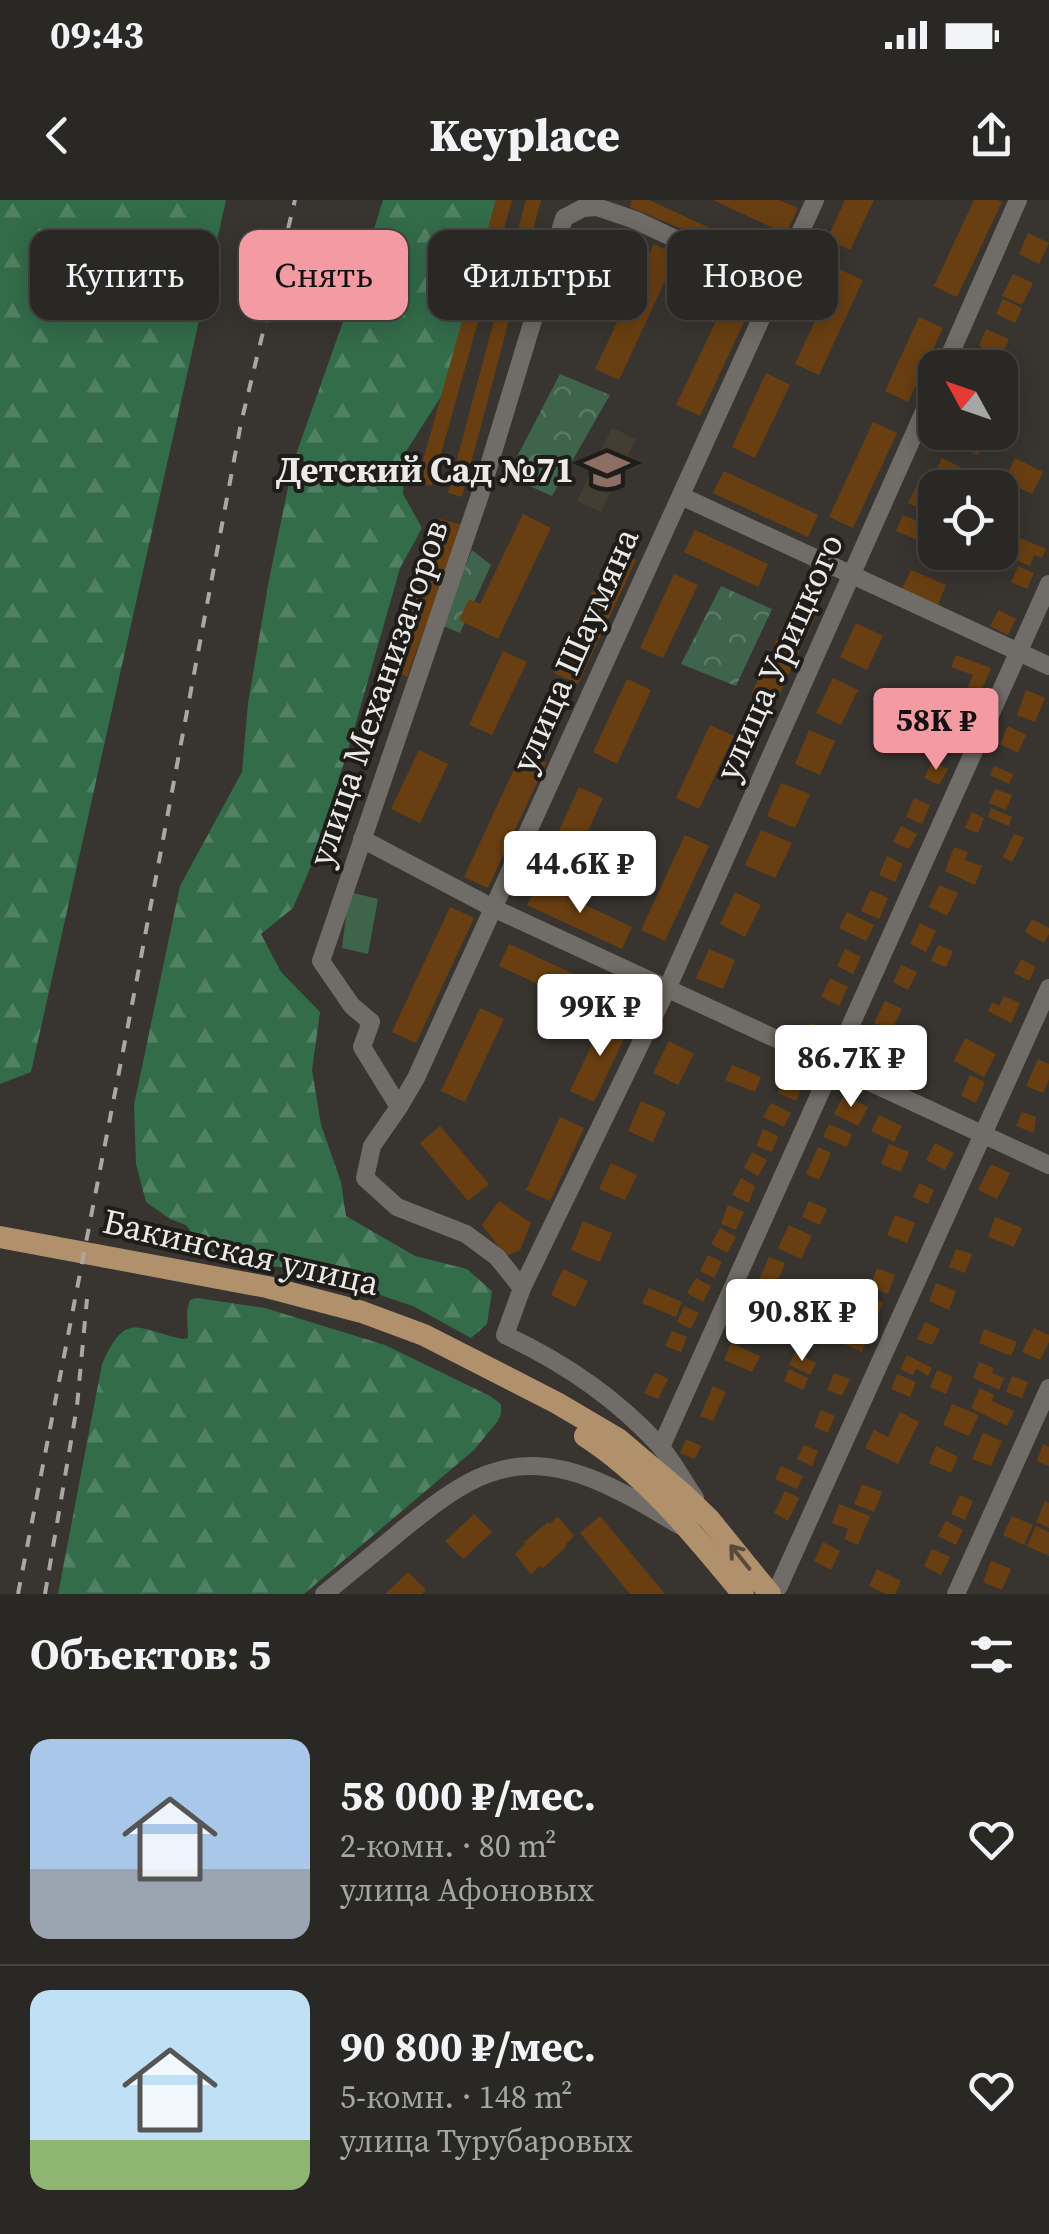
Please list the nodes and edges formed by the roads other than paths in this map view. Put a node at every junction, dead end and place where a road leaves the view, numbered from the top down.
1 (815, 200) edge
2 (1018, 200) edge
3 (801, 230) edge
4 (667, 235) edge
5 (760, 320) edge
6 (952, 350) edge
7 (918, 425) edge
8 (680, 496) junction
9 (851, 575) junction
10 (1049, 584) edge
11 (1018, 652) junction
12 (1049, 666) edge
13 (362, 838) junction
14 (493, 908) junction
15 (666, 988) junction
16 (1049, 988) edge
17 (832, 1065) junction
18 (399, 1107) junction
19 (982, 1135) junction
20 (1049, 1165) edge
21 (10, 1246) edge
22 (522, 1288) junction
23 (1049, 1388) edge
24 (661, 1447) junction
25 (701, 1526) junction
26 (324, 1594) edge
27 (742, 1594) edge
28 (771, 1594) edge
29 (956, 1594) edge

1 - 3 street, улица Шаумяна
2 - 6 street
4 - 13 street, улица Механизаторов
5 - 8 street, улица Шаумяна
7 - 9 street, улица Урицкого
8 - 9 street
8 - 14 street, улица Шаумяна
9 - 11 street
9 - 15 street, улица Урицкого
10 - 11 street
11 - 12 street
11 - 17 street
13 - 14 street
13 - 18 street, улица Механизаторов
14 - 15 street
14 - 18 street, улица Шаумяна
15 - 17 street
15 - 22 street, улица Урицкого
16 - 19 street
17 - 19 street
17 - 24 street
18 - 22 street, улица Шаумяна
19 - 20 street
19 - 28 street
21 - 25 main road, Бакинская улица
22 - 24 street, улица Урицкого
23 - 29 street
24 - 25 street
25 - 26 street
25 - 27 main road
28 -> 25 main road

